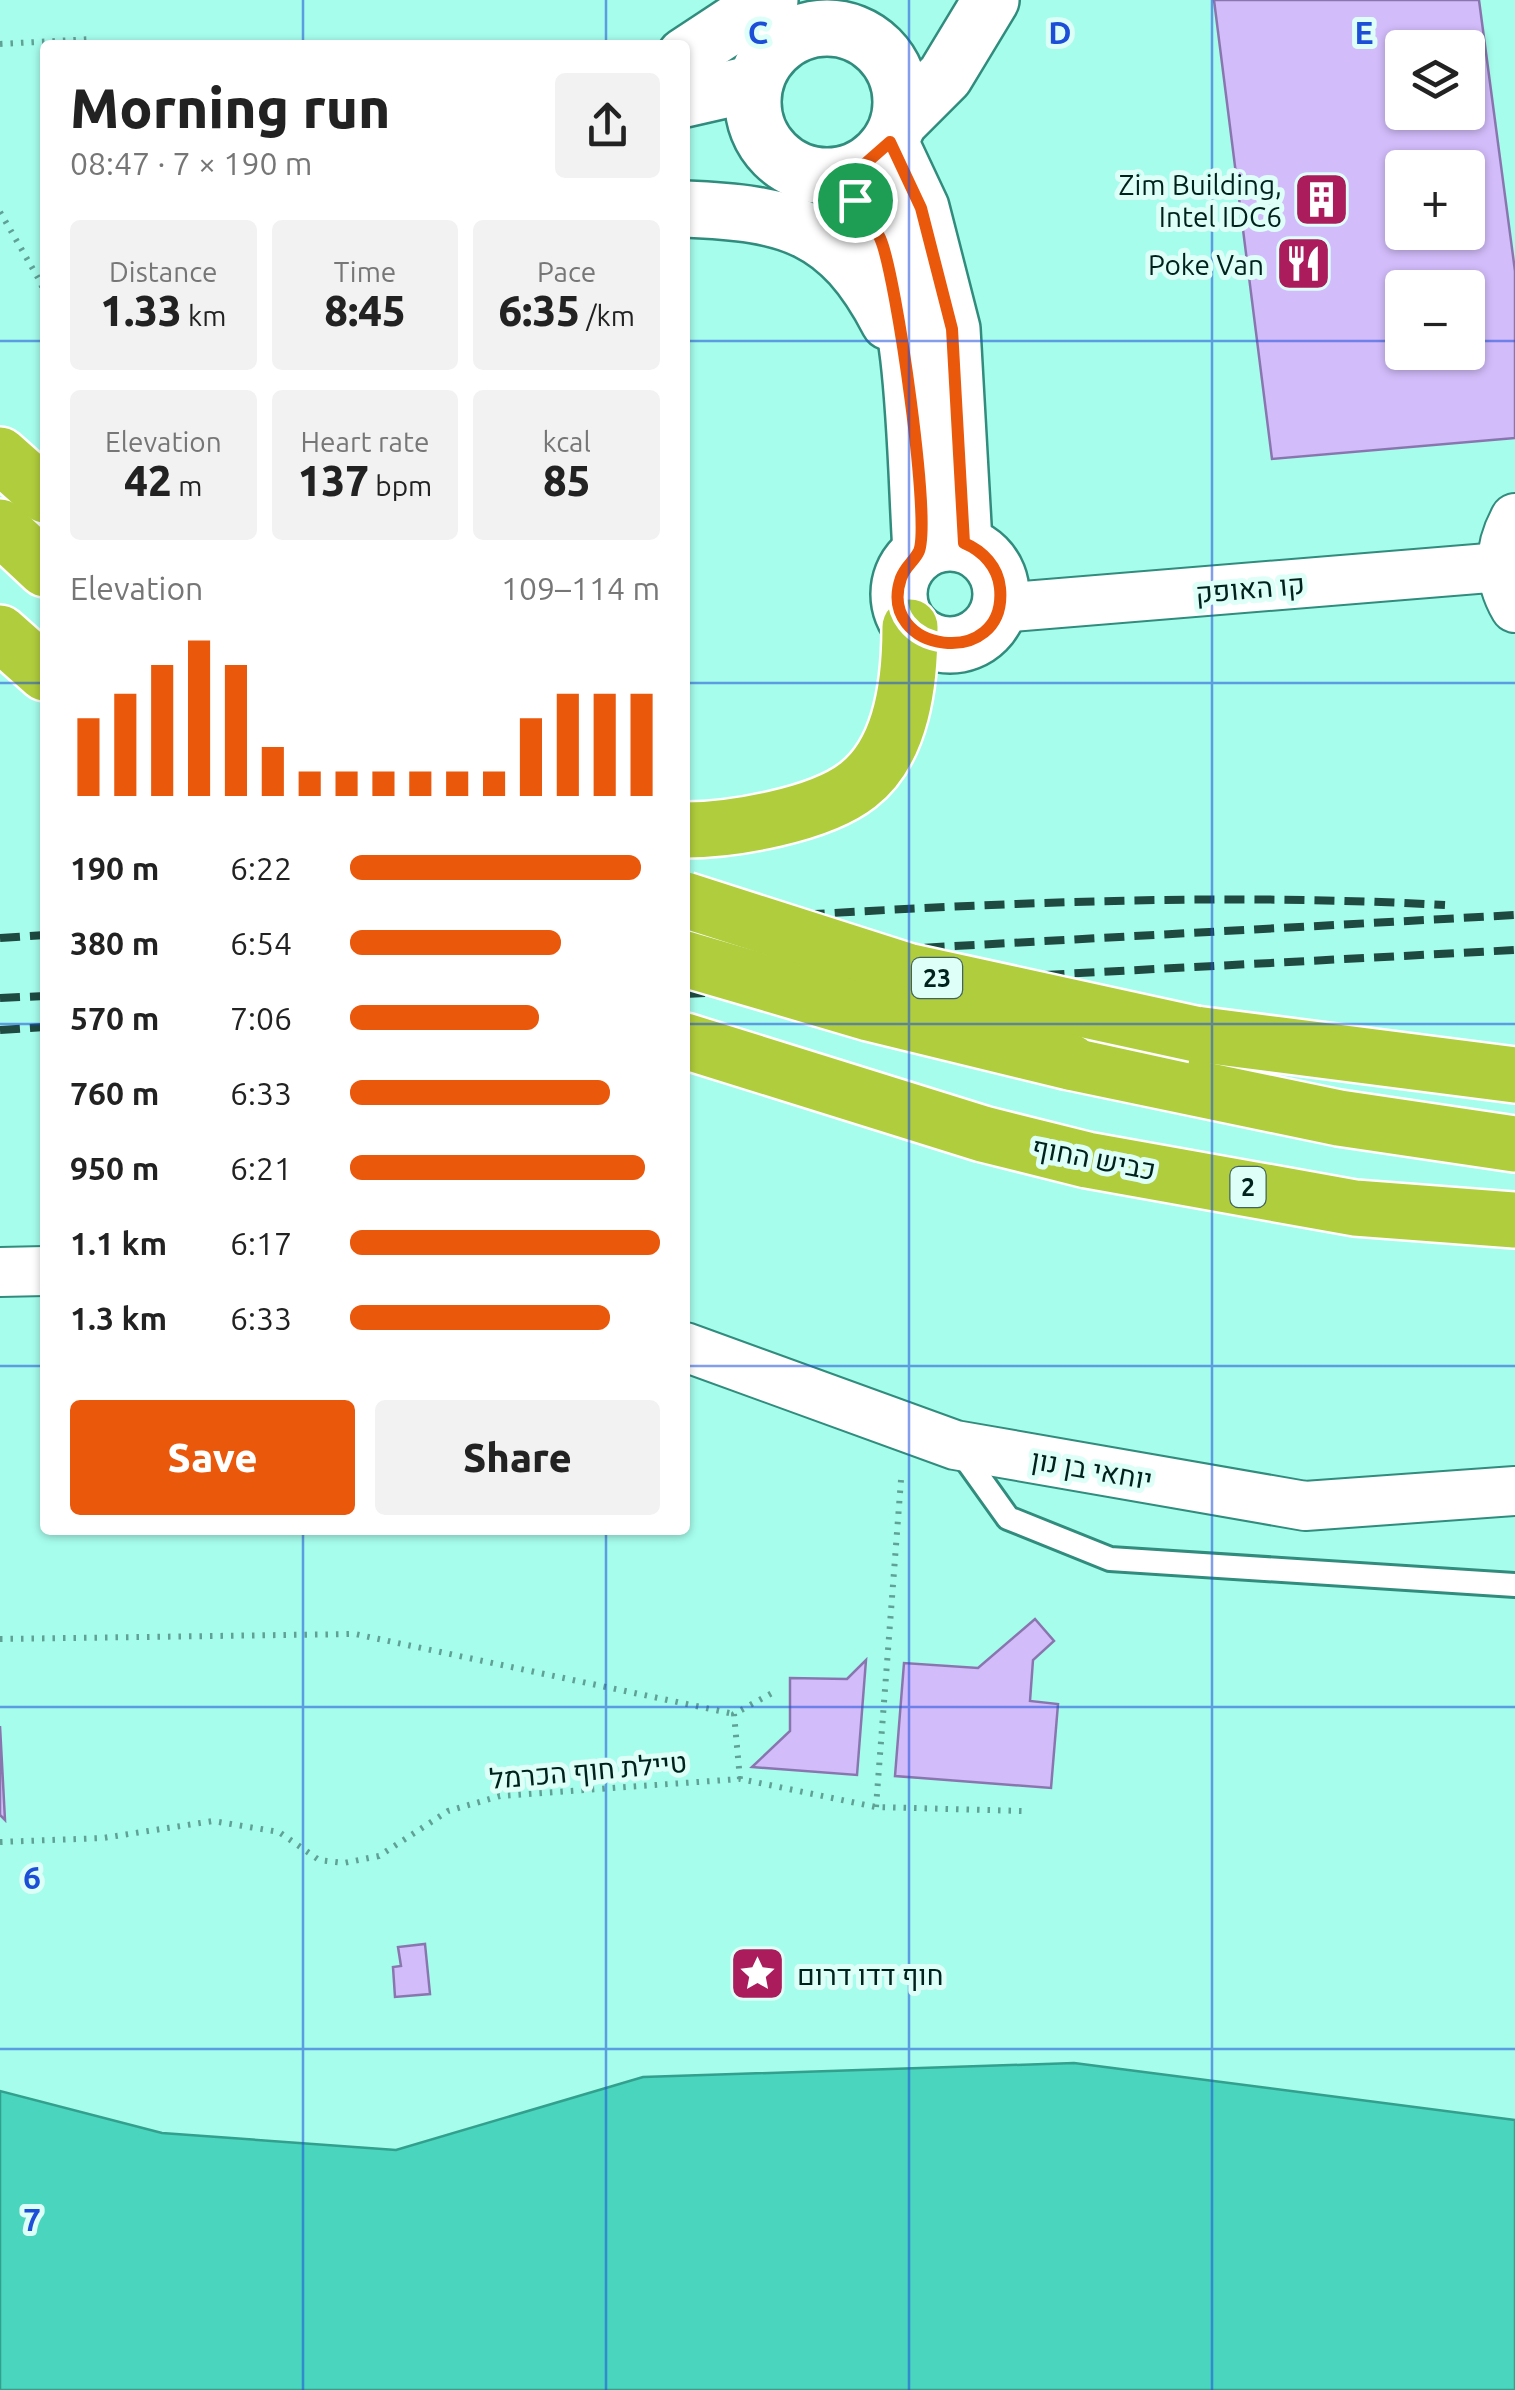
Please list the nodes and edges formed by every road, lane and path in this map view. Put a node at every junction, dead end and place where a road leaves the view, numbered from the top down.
1 (770, 0) edge
2 (991, 0) edge
3 (841, 13) edge
4 (92, 39) dead end
5 (74, 40) edge
6 (40, 42) edge
7 (0, 44) edge
8 (690, 53) edge
9 (755, 83) junction
10 (690, 98) edge
11 (895, 131) junction
12 (823, 176) junction
13 (690, 194) edge
14 (690, 208) edge
15 (0, 212) edge
16 (40, 280) edge
17 (908, 358) junction
18 (0, 455) edge
19 (40, 491) edge
20 (1515, 518) edge
21 (0, 527) edge
22 (942, 547) junction
23 (40, 563) edge
24 (1508, 587) edge
25 (998, 608) junction
26 (910, 627) junction
27 (0, 632) edge
28 (40, 668) edge
29 (690, 829) edge
30 (690, 902) edge
31 (690, 960) edge
32 (690, 1044) edge
33 (1515, 1075) edge
34 (1515, 1144) edge
35 (1515, 1220) edge
36 (40, 1271) edge
37 (0, 1272) edge
38 (690, 1349) edge
39 (956, 1446) junction
40 (901, 1480) dead end
41 (1515, 1491) edge
42 (1515, 1584) edge
43 (0, 1639) edge
44 (772, 1693) dead end
45 (734, 1714) junction
46 (740, 1779) junction
47 (876, 1807) junction
48 (1023, 1811) dead end
49 (0, 1842) edge

1 - 8 street
2 - 11 street
3 - 9 street
3 - 11 street
4 - 5 path
6 - 7 path
9 - 10 street
9 - 12 street
11 - 12 street
11 - 22 street
12 - 13 street
12 - 17 street
14 - 17 street
15 - 16 path
17 - 22 street
18 - 19 highway
20 - 24 street
21 - 23 highway
22 - 25 street
22 - 26 street
24 - 25 street, קו האופק
25 - 26 street
26 - 29 highway
27 - 28 highway
30 - 33 highway, 23, bridge
31 - 34 highway, bridge
32 - 35 highway, כביש החוף / 2
36 - 37 street
38 - 39 street, יוחאי בן נון
39 - 41 street, יוחאי בן נון
39 - 42 lane
40 - 47 path
43 - 45 path
44 - 45 path
45 - 46 path
46 - 47 path, טיילת חוף הכרמל
46 - 49 path, טיילת חוף הכרמל
47 - 48 path, טיילת חוף הכרמל

